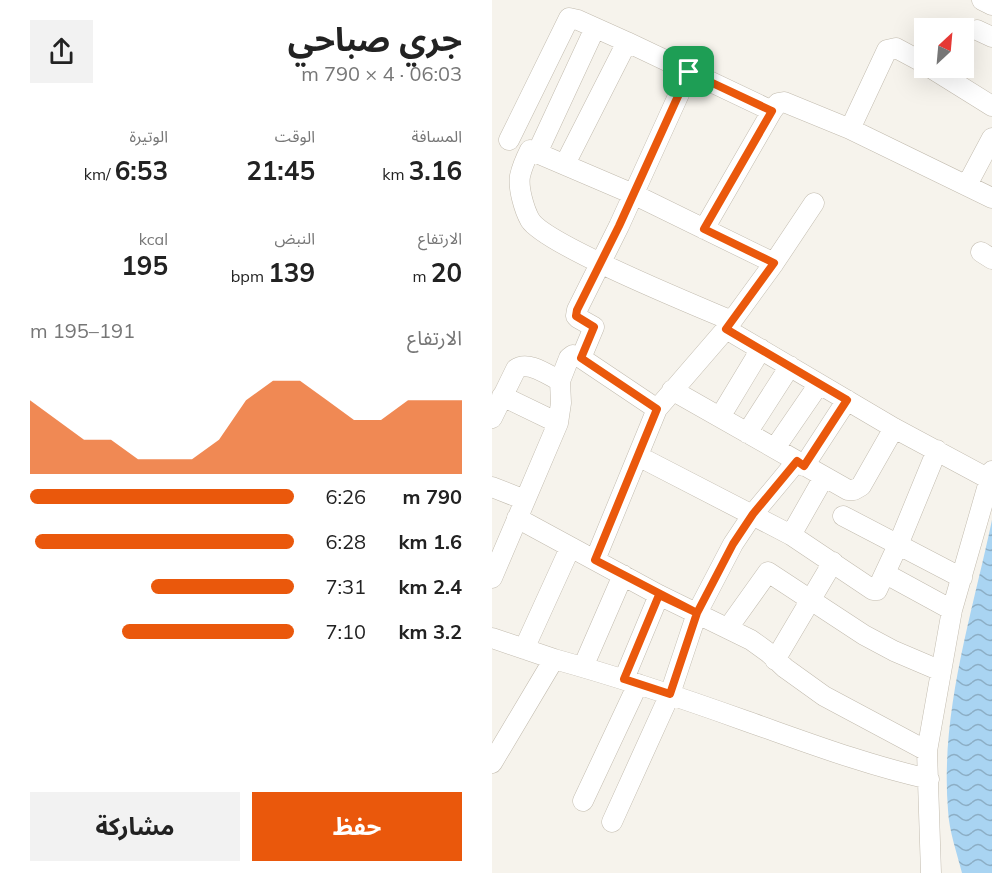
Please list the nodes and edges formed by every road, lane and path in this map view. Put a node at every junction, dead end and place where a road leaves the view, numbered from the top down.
1 (982, 0) edge
2 (992, 5) edge
3 (595, 28) junction
4 (627, 42) junction
5 (914, 58) edge
6 (689, 72) junction
7 (948, 78) edge
8 (992, 106) edge
9 (772, 111) junction
10 (850, 129) junction
11 (501, 136) edge
12 (992, 138) edge
13 (534, 151) junction
14 (565, 164) junction
15 (967, 185) junction
16 (633, 194) junction
17 (992, 198) edge
18 (814, 203) dead end
19 (704, 229) junction
20 (600, 262) junction
21 (774, 263) junction
22 (729, 325) junction
23 (760, 349) junction
24 (581, 358) junction
25 (790, 366) junction
26 (560, 381) junction
27 (819, 384) junction
28 (672, 390) junction
29 (502, 396) junction
30 (847, 400) junction
31 (657, 409) junction
32 (720, 417) junction
33 (492, 418) edge
34 (558, 423) junction
35 (894, 428) junction
36 (747, 433) junction
37 (775, 448) junction
38 (937, 450) junction
39 (638, 456) junction
40 (801, 463) junction
41 (991, 475) edge
42 (824, 477) junction
43 (492, 487) edge
44 (525, 500) junction
45 (753, 514) junction
46 (843, 516) dead end
47 (517, 518) junction
48 (790, 535) junction
49 (898, 545) junction
50 (570, 548) junction
51 (595, 560) junction
52 (833, 562) junction
53 (886, 574) junction
54 (623, 575) junction
55 (492, 578) edge
56 (962, 578) junction
57 (659, 595) junction
58 (810, 600) junction
59 (952, 610) junction
60 (697, 613) junction
61 (728, 628) junction
62 (492, 638) edge
63 (524, 649) junction
64 (554, 659) junction
65 (775, 660) junction
66 (583, 667) junction
67 (941, 671) junction
68 (631, 681) junction
69 (670, 694) junction
70 (927, 751) junction
71 (492, 763) edge
72 (929, 779) junction
73 (583, 801) dead end
74 (612, 822) dead end
75 (931, 873) edge

1 - 2 street
3 - 4 street
3 - 11 street
3 - 13 street
4 - 6 street
4 - 14 street
5 - 10 street
6 - 9 street
6 - 16 street
7 - 8 street
9 - 10 street
9 - 19 street
10 - 15 street
11 - 13 street
12 - 15 street
13 - 14 street
13 - 20 street
14 - 16 street
15 - 17 street
16 - 19 street
16 - 20 street
18 - 21 street
19 - 21 street
20 - 22 street
20 - 24 street
21 - 22 street
22 - 23 street
22 - 28 street
23 - 25 street
23 - 32 street
24 - 26 street
24 - 31 street
25 - 27 street
25 - 36 street
26 - 29 street
26 - 34 street
27 - 30 street
27 - 37 street
28 - 31 street
28 - 32 street
29 - 33 street
29 - 34 street
30 - 35 street
30 - 40 street
31 - 39 street
32 - 36 street
34 - 44 street
35 - 38 street
35 - 42 street
36 - 37 street
37 - 40 street
38 - 41 street
38 - 49 street
39 - 45 street
39 - 51 street
40 - 42 street
40 - 45 street
41 - 56 street
42 - 48 street
43 - 44 street
44 - 47 street
45 - 48 street
45 - 60 street
46 - 49 street
47 - 50 street
47 - 55 street
48 - 52 street
49 - 53 street
49 - 56 street
50 - 51 street
50 - 63 street
51 - 54 street
52 - 53 street
52 - 58 street
53 - 59 street
54 - 57 street
54 - 66 street
56 - 59 street
57 - 60 street
57 - 68 street
58 - 61 street
58 - 65 street
58 - 67 street
59 - 67 street
60 - 61 street
60 - 69 street
61 - 65 street
62 - 63 street
63 - 64 street
64 - 66 street
64 - 71 street
65 - 70 street
66 - 68 street
67 - 70 street
68 - 69 street
68 - 73 street
69 - 72 street
69 - 74 street
70 - 72 street
72 - 75 street

